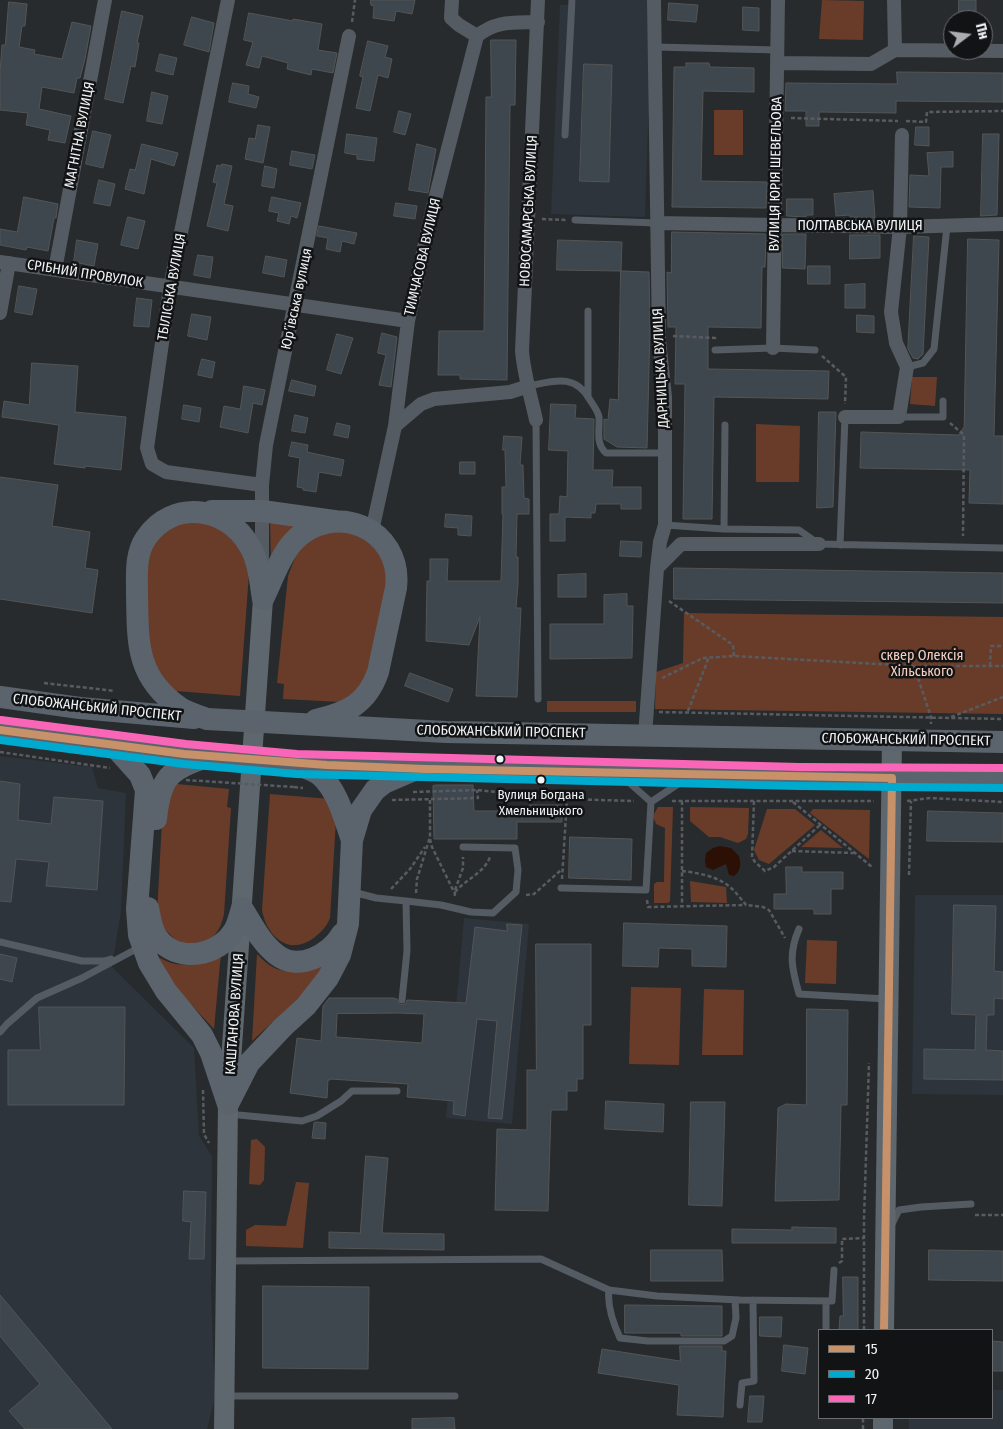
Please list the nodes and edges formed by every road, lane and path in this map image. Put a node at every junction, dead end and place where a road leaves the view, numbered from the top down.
1 (105, 0) edge
2 (228, 0) edge
3 (355, 0) edge
4 (452, 0) edge
5 (538, 0) edge
6 (572, 0) edge
7 (654, 0) edge
8 (778, 0) edge
9 (894, 0) edge
10 (538, 22) junction
11 (349, 36) joint
12 (477, 36) junction
13 (654, 47) junction
14 (895, 50) junction
15 (1003, 51) edge
16 (778, 56) junction
17 (1003, 111) edge
18 (777, 117) junction
19 (565, 135) dead end
20 (902, 135) dead end
21 (529, 219) junction
22 (575, 220) joint
23 (656, 223) junction
24 (1003, 224) edge
25 (774, 225) junction
26 (947, 226) junction
27 (900, 227) junction
28 (4, 262) edge
29 (55, 270) junction
30 (170, 287) junction
31 (296, 305) junction
32 (588, 311) dead end
33 (0, 313) edge
34 (408, 321) junction
35 (659, 336) junction
36 (773, 348) junction
37 (715, 350) joint
38 (815, 350) joint
39 (907, 367) junction
40 (529, 386) junction
41 (588, 395) junction
42 (943, 401) dead end
43 (844, 417) junction
44 (899, 417) junction
45 (943, 417) junction
46 (536, 420) joint
47 (725, 425) dead end
48 (396, 426) junction
49 (665, 453) junction
50 (262, 485) junction
51 (262, 511) junction
52 (198, 512) junction
53 (339, 522) junction
54 (665, 525) junction
55 (724, 529) junction
56 (372, 531) junction
57 (819, 544) junction
58 (840, 545) junction
59 (963, 547) junction
60 (1003, 548) edge
61 (658, 568) junction
62 (656, 584) junction
63 (263, 599) junction
64 (1003, 646) edge
65 (709, 656) junction
66 (734, 656) junction
67 (914, 666) junction
68 (990, 666) junction
69 (1003, 666) edge
70 (40, 682) dead end
71 (649, 685) junction
72 (119, 692) dead end
73 (0, 697) edge
74 (1003, 697) edge
75 (538, 699) dead end
76 (688, 712) dead end
77 (931, 717) dead end
78 (948, 718) dead end
79 (207, 719) junction
80 (300, 724) junction
81 (0, 730) edge
82 (645, 736) junction
83 (892, 740) junction
84 (1003, 742) edge
85 (114, 746) junction
86 (207, 757) junction
87 (295, 764) junction
88 (415, 769) junction
89 (618, 772) junction
90 (693, 774) junction
91 (892, 778) junction
92 (1003, 778) edge
93 (186, 780) dead end
94 (294, 787) dead end
95 (477, 790) junction
96 (429, 792) dead end
97 (430, 799) junction
98 (567, 799) junction
99 (391, 800) dead end
100 (682, 801) junction
101 (754, 801) junction
102 (792, 801) junction
103 (892, 801) junction
104 (651, 802) junction
105 (1003, 802) edge
106 (820, 825) junction
107 (430, 837) junction
108 (352, 840) junction
109 (428, 844) junction
110 (463, 847) joint
111 (488, 847) junction
112 (791, 851) junction
113 (855, 853) junction
114 (872, 867) dead end
115 (562, 869) junction
116 (682, 871) junction
117 (561, 888) joint
118 (646, 890) junction
119 (350, 891) junction
120 (455, 893) junction
121 (529, 894) dead end
122 (382, 899) junction
123 (406, 901) junction
124 (416, 902) junction
125 (746, 905) junction
126 (682, 906) junction
127 (242, 908) junction
128 (452, 908) junction
129 (348, 924) junction
130 (799, 929) dead end
131 (0, 942) edge
132 (135, 949) junction
133 (793, 950) junction
134 (889, 999) junction
135 (402, 1000) dead end
136 (0, 1032) edge
137 (869, 1056) dead end
138 (397, 1091) dead end
139 (228, 1109) junction
140 (971, 1204) dead end
141 (886, 1236) junction
142 (864, 1238) junction
143 (842, 1260) dead end
144 (226, 1261) junction
145 (834, 1270) dead end
146 (609, 1290) junction
147 (734, 1300) junction
148 (753, 1300) junction
149 (826, 1301) junction
150 (826, 1329) edge
151 (864, 1329) edge
152 (884, 1329) edge
153 (224, 1396) junction
154 (454, 1396) dead end
155 (740, 1405) dead end
156 (224, 1429) edge

1 - 29 street, МАГНІТНА ВУЛИЦЯ
2 - 30 street, ТБІЛІСЬКА ВУЛИЦЯ
3 - 11 path
4 - 12 street
5 - 10 street, НОВОСАМАРСЬКА ВУЛИЦЯ
6 - 19 lane
7 - 13 street, ДАРНИЦЬКА ВУЛИЦЯ
8 - 16 street, ВУЛИЦЯ ЮРІЯ ШЕВЕЛЬОВА
9 - 14 street
10 - 12 street
10 - 21 street, НОВОСАМАРСЬКА ВУЛИЦЯ
11 - 31 street, Юрʼївська вулиця
12 - 34 street, ТИМЧАСОВА ВУЛИЦЯ
13 - 16 lane
13 - 23 street, ДАРНИЦЬКА ВУЛИЦЯ
14 - 15 street
14 - 16 street
16 - 18 street, ВУЛИЦЯ ЮРІЯ ШЕВЕЛЬОВА
17 - 18 path
18 - 25 street, ВУЛИЦЯ ЮРІЯ ШЕВЕЛЬОВА
20 - 27 street
21 - 22 path
21 - 40 street, НОВОСАМАРСЬКА ВУЛИЦЯ
22 - 23 lane
23 - 25 street, ПОЛТАВСЬКА ВУЛИЦЯ
23 - 35 street, ДАРНИЦЬКА ВУЛИЦЯ
24 - 26 street, ПОЛТАВСЬКА ВУЛИЦЯ
25 - 27 street, ПОЛТАВСЬКА ВУЛИЦЯ
25 - 36 street, ВУЛИЦЯ ЮРІЯ ШЕВЕЛЬОВА
26 - 27 street, ПОЛТАВСЬКА ВУЛИЦЯ
26 - 39 lane
27 - 39 street
28 - 29 street, СРІБНИЙ ПРОВУЛОК
28 - 33 street
29 - 30 street, СРІБНИЙ ПРОВУЛОК
30 - 31 street, СРІБНИЙ ПРОВУЛОК
30 - 50 street, ТБІЛІСЬКА ВУЛИЦЯ
31 - 34 street, СРІБНИЙ ПРОВУЛОК
31 - 50 street, Юрʼївська вулиця
32 - 41 lane
34 - 48 street, ТИМЧАСОВА ВУЛИЦЯ
35 - 37 path
35 - 49 street, ДАРНИЦЬКА ВУЛИЦЯ
36 - 37 lane
36 - 38 lane
38 - 43 path
39 - 44 street
40 - 41 lane
40 - 46 street, НОВОСАМАРСЬКА ВУЛИЦЯ
40 - 48 street
41 - 49 lane
42 - 45 lane
43 - 44 street
43 - 58 lane
44 - 45 lane
45 - 59 path
46 - 75 lane
47 - 55 lane
48 - 56 street, ТИМЧАСОВА ВУЛИЦЯ
49 - 54 street, ДАРНИЦЬКА ВУЛИЦЯ
50 - 51 street, Юрʼївська вулиця
51 - 52 main road
51 - 53 main road
51 - 63 street, Юрʼївська вулиця
52 - 63 main road
52 - 79 main road
53 - 56 main road
53 - 63 main road
54 - 55 lane
54 - 61 street, ДАРНИЦЬКА ВУЛИЦЯ
55 - 57 lane
56 - 80 main road
57 - 58 lane
57 - 61 street
58 - 59 lane
59 - 60 lane
61 - 62 street, ДАРНИЦЬКА ВУЛИЦЯ
62 - 66 path
62 - 71 street, ДАРНИЦЬКА ВУЛИЦЯ
63 - 127 street, КАШТАНОВА ВУЛИЦЯ
64 - 68 path
65 - 66 path
65 - 71 path
65 - 76 path
66 - 67 path
67 - 68 path
67 - 77 path
68 - 69 path
70 - 72 path
71 - 82 street, ДАРНИЦЬКА ВУЛИЦЯ
73 - 79 main road, СЛОБОЖАНСЬКИЙ ПРОСПЕКТ
74 - 78 path
79 - 80 main road, СЛОБОЖАНСЬКИЙ ПРОСПЕКТ, bridge
80 - 82 main road, СЛОБОЖАНСЬКИЙ ПРОСПЕКТ
81 - 85 main road
82 - 83 main road, СЛОБОЖАНСЬКИЙ ПРОСПЕКТ
83 - 84 main road, СЛОБОЖАНСЬКИЙ ПРОСПЕКТ
83 - 91 street
85 - 86 main road
85 - 132 main road
86 - 87 main road, bridge
86 - 127 main road
87 - 88 main road
87 - 108 main road
88 - 89 main road
88 - 108 main road
89 - 90 main road
89 - 104 lane
90 - 91 main road
90 - 104 lane
91 - 92 main road
91 - 103 street
93 - 94 path, bridge
95 - 96 path
95 - 97 path
95 - 98 path
97 - 99 path
97 - 107 path
98 - 104 path
98 - 115 path
100 - 101 path
100 - 104 path
100 - 116 path
101 - 102 path
101 - 112 path
102 - 103 path
102 - 106 path
103 - 105 path
103 - 134 street
104 - 118 lane
106 - 112 path
106 - 113 path
107 - 109 path
107 - 120 path
108 - 119 main road
109 - 122 path
109 - 124 path
110 - 111 lane
110 - 120 path
111 - 120 path
111 - 128 lane
112 - 113 path
113 - 114 path
115 - 117 path
115 - 121 path
116 - 125 path
116 - 126 path
117 - 118 lane
118 - 126 path
119 - 122 lane
119 - 129 main road
120 - 128 path
122 - 123 lane
123 - 124 lane
123 - 135 lane
124 - 128 lane
125 - 126 path
125 - 133 path
127 - 129 main road
127 - 139 street, КАШТАНОВА ВУЛИЦЯ
129 - 139 main road
130 - 133 lane
131 - 132 lane
132 - 136 lane
132 - 139 main road
133 - 134 lane
134 - 141 street
137 - 142 path
138 - 139 lane
139 - 144 street, КАШТАНОВА ВУЛИЦЯ
140 - 141 lane
141 - 152 street
142 - 143 path
142 - 151 path
144 - 146 lane
144 - 153 street, КАШТАНОВА ВУЛИЦЯ
145 - 149 lane
146 - 147 lane
146 - 147 lane
147 - 148 lane
148 - 149 lane
148 - 155 lane
149 - 150 lane
153 - 154 lane
153 - 156 street, КАШТАНОВА ВУЛИЦЯ

